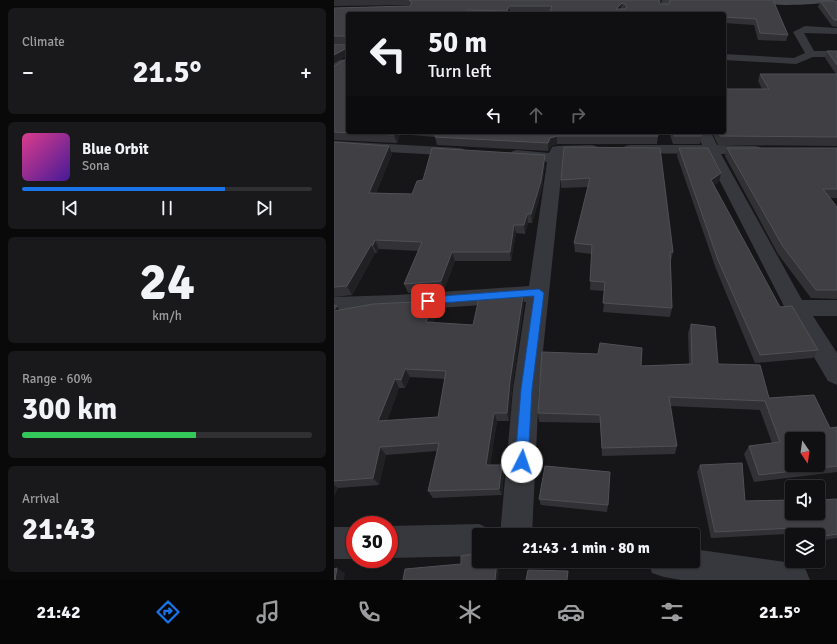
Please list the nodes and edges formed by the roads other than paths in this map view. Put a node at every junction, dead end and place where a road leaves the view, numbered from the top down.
1 (765, 0) edge
2 (831, 0) edge
3 (837, 31) edge
4 (811, 54) junction
5 (837, 54) edge
6 (726, 57) edge
7 (342, 62) edge
8 (334, 71) edge
9 (708, 141) edge
10 (334, 145) edge
11 (556, 148) junction
12 (604, 149) edge
13 (619, 149) edge
14 (766, 150) edge
15 (476, 153) edge
16 (500, 154) edge
17 (539, 293) junction
18 (334, 305) edge
19 (796, 308) junction
20 (837, 308) edge
21 (837, 374) edge
22 (516, 528) edge
23 (472, 540) edge
24 (398, 542) edge
25 (334, 543) edge
26 (346, 543) edge
27 (700, 566) edge
28 (793, 580) edge

1 - 2 street
3 - 4 street
4 - 5 street
4 - 6 street
7 - 8 street
9 - 13 street
9 - 14 street
9 - 19 street
10 - 15 street
11 - 12 street
11 - 16 street
11 - 17 street
17 - 18 street
17 - 22 street
19 - 20 street
19 - 21 street
23 - 24 street
25 - 26 street
27 - 28 street

